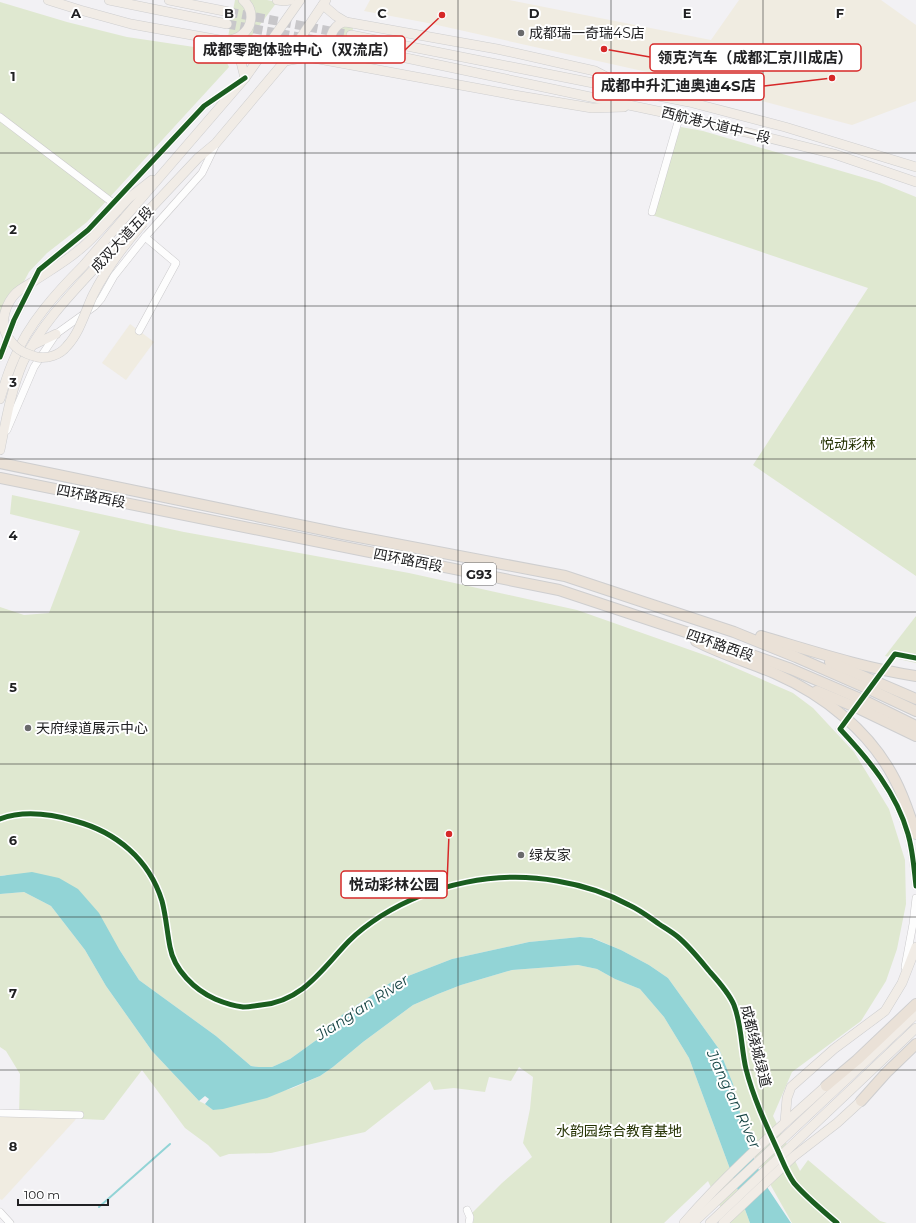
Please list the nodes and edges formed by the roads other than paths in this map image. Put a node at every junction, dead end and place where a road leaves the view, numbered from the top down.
1 (48, 0) edge
2 (109, 0) edge
3 (169, 0) edge
4 (243, 0) edge
5 (277, 0) edge
6 (290, 0) edge
7 (300, 0) edge
8 (324, 2) edge
9 (229, 12) tunnel mouth
10 (346, 22) junction
11 (227, 24) tunnel mouth
12 (352, 35) tunnel mouth
13 (225, 41) junction
14 (349, 46) tunnel mouth
15 (285, 61) junction
16 (343, 64) junction
17 (245, 78) junction
18 (630, 90) junction
19 (638, 106) junction
20 (680, 115) junction
21 (0, 117) edge
22 (216, 143) junction
23 (198, 158) junction
24 (915, 164) edge
25 (168, 167) junction
26 (914, 179) edge
27 (115, 207) junction
28 (652, 212) dead end
29 (145, 237) junction
30 (139, 331) dead end
31 (56, 334) junction
32 (33, 345) junction
33 (0, 357) edge
34 (0, 399) edge
35 (1, 446) edge
36 (0, 463) edge
37 (0, 478) edge
38 (659, 624) junction
39 (734, 632) junction
40 (776, 641) junction
41 (895, 654) dead end
42 (916, 658) edge
43 (775, 674) junction
44 (916, 676) edge
45 (916, 699) edge
46 (916, 711) edge
47 (916, 726) edge
48 (840, 729) dead end
49 (916, 736) edge
50 (916, 834) edge
51 (916, 886) edge
52 (916, 898) edge
53 (916, 947) edge
54 (902, 983) junction
55 (916, 1004) edge
56 (916, 1014) edge
57 (916, 1028) edge
58 (916, 1044) edge
59 (916, 1049) edge
60 (886, 1073) junction
61 (826, 1086) joint
62 (861, 1101) joint
63 (0, 1113) edge
64 (80, 1115) dead end
65 (783, 1124) junction
66 (467, 1210) dead end
67 (0, 1212) edge
68 (711, 1222) edge
69 (10, 1223) edge
70 (470, 1223) edge
71 (684, 1223) edge
72 (693, 1223) edge
73 (723, 1223) edge

1 - 13 main road
2 - 11 main road
3 - 9 main road
4 - 13 main road
5 - 6 main road
7 - 17 main road, 成双大道五段
8 - 10 main road
8 - 15 main road, 成双大道五段
10 - 16 main road
10 - 18 main road
12 - 18 main road, 西航港大道中一段
13 - 17 main road
14 - 19 main road, 西航港大道中一段
15 - 16 main road
15 - 22 main road, 成双大道五段
16 - 19 main road
17 - 25 main road, 成双大道五段
17 - 27 street
18 - 24 main road, 西航港大道中一段
19 - 20 main road, 西航港大道中一段
20 - 26 main road, 西航港大道中一段
20 - 28 street
21 - 27 street
22 - 23 main road, 成双大道五段
22 - 29 street
23 - 27 main road, bridge
23 - 32 main road, 成双大道五段
24 - 26 main road
25 - 27 main road
25 - 34 main road, 成双大道五段
27 - 33 street
29 - 30 street
29 - 31 street
31 - 32 main road
31 - 35 street
32 - 35 main road, 成双大道五段
36 - 39 highway, 四环路西段 / G93
37 - 38 highway, 四环路西段 / G93
38 - 43 highway
38 - 47 highway, 四环路西段 / G93
39 - 40 highway
39 - 46 highway, 四环路西段 / G93
40 - 44 highway
40 - 45 highway
41 - 42 street
43 - 49 highway
43 - 50 highway
48 - 51 street
52 - 54 street
53 - 54 main road
54 - 65 main road
55 - 61 highway
56 - 72 main road
57 - 68 main road
58 - 60 highway
59 - 60 highway
60 - 62 highway
61 - 65 main road
62 - 73 main road
63 - 64 street
65 - 71 main road
66 - 70 street
67 - 69 street

